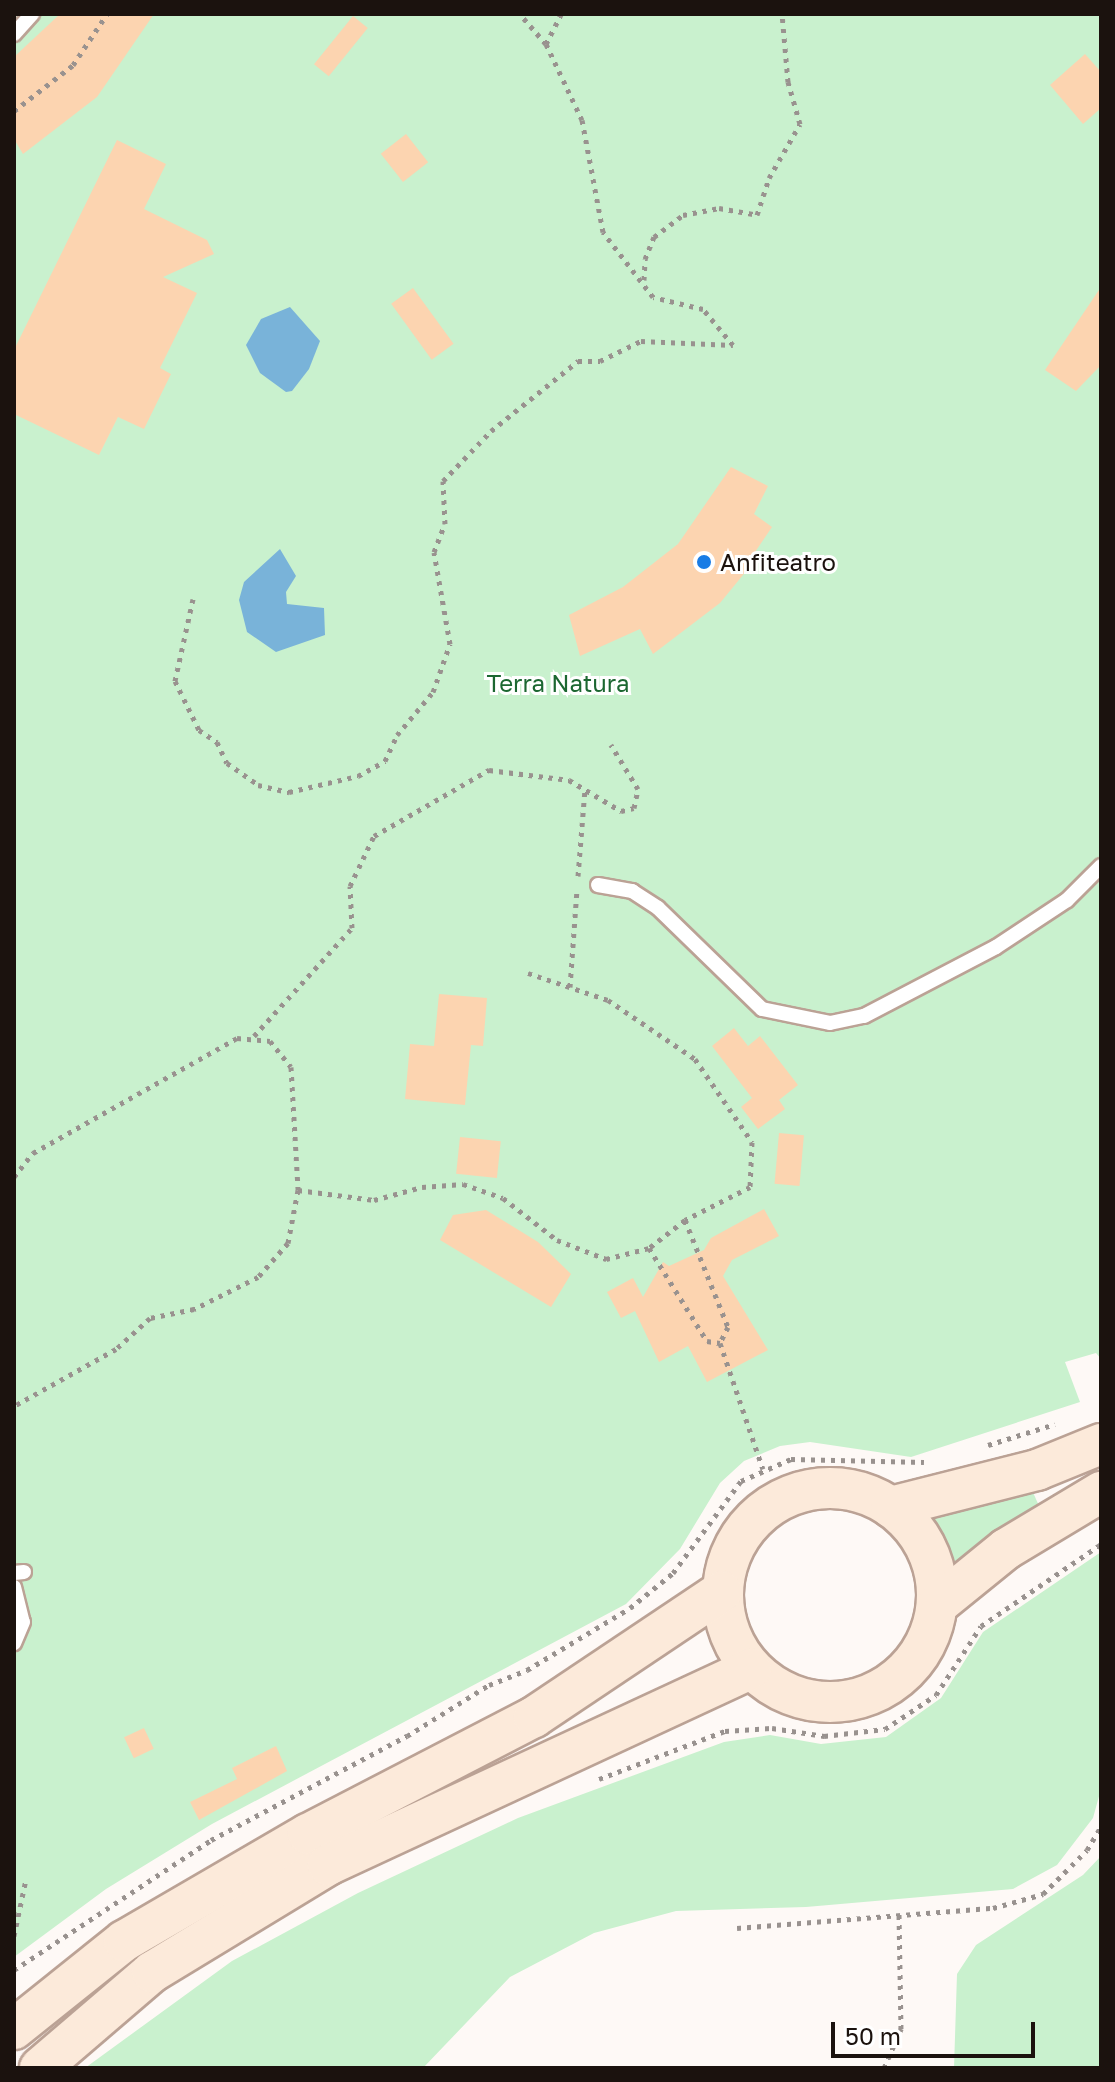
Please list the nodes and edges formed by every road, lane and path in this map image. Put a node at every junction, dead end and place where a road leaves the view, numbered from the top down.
1 (32, 14) edge
2 (107, 14) edge
3 (520, 14) edge
4 (561, 14) edge
5 (782, 14) edge
6 (14, 34) edge
7 (546, 44) junction
8 (14, 111) edge
9 (644, 281) junction
10 (193, 599) dead end
11 (611, 745) dead end
12 (585, 789) junction
13 (580, 852) dead end
14 (1101, 866) edge
15 (598, 885) dead end
16 (576, 909) dead end
17 (528, 973) dead end
18 (570, 987) junction
19 (254, 1036) junction
20 (14, 1177) edge
21 (298, 1190) junction
22 (685, 1220) junction
23 (649, 1248) junction
24 (720, 1343) junction
25 (14, 1406) edge
26 (1059, 1422) dead end
27 (1101, 1444) edge
28 (980, 1448) dead end
29 (932, 1461) dead end
30 (763, 1469) junction
31 (1101, 1492) edge
32 (891, 1507) junction
33 (1101, 1544) edge
34 (14, 1587) edge
35 (722, 1591) junction
36 (937, 1605) junction
37 (14, 1643) edge
38 (751, 1669) junction
39 (586, 1784) dead end
40 (1101, 1827) edge
41 (26, 1879) dead end
42 (899, 1914) junction
43 (737, 1928) dead end
44 (14, 1936) edge
45 (14, 1970) edge
46 (14, 2029) edge
47 (40, 2068) edge
48 (884, 2068) edge

1 - 6 lane
2 - 8 path
3 - 7 path
4 - 7 path
5 - 9 path
7 - 9 path
9 - 10 path
11 - 12 path
12 - 13 path
12 - 19 path
14 - 15 lane
16 - 18 path
17 - 18 path
18 - 22 path
19 - 20 path
19 - 21 path
21 - 23 path
21 - 25 path
22 - 23 path
22 - 24 path
23 - 24 path
24 - 30 path
26 - 28 path
27 - 32 main road
29 - 30 path
30 - 45 path
31 - 36 main road
32 - 35 main road
32 - 36 main road
33 - 39 path
34 - 37 lane
35 - 38 main road
35 - 46 main road
36 - 38 main road
38 - 47 main road
40 - 42 path
41 - 44 path
42 - 43 path
42 - 48 path

